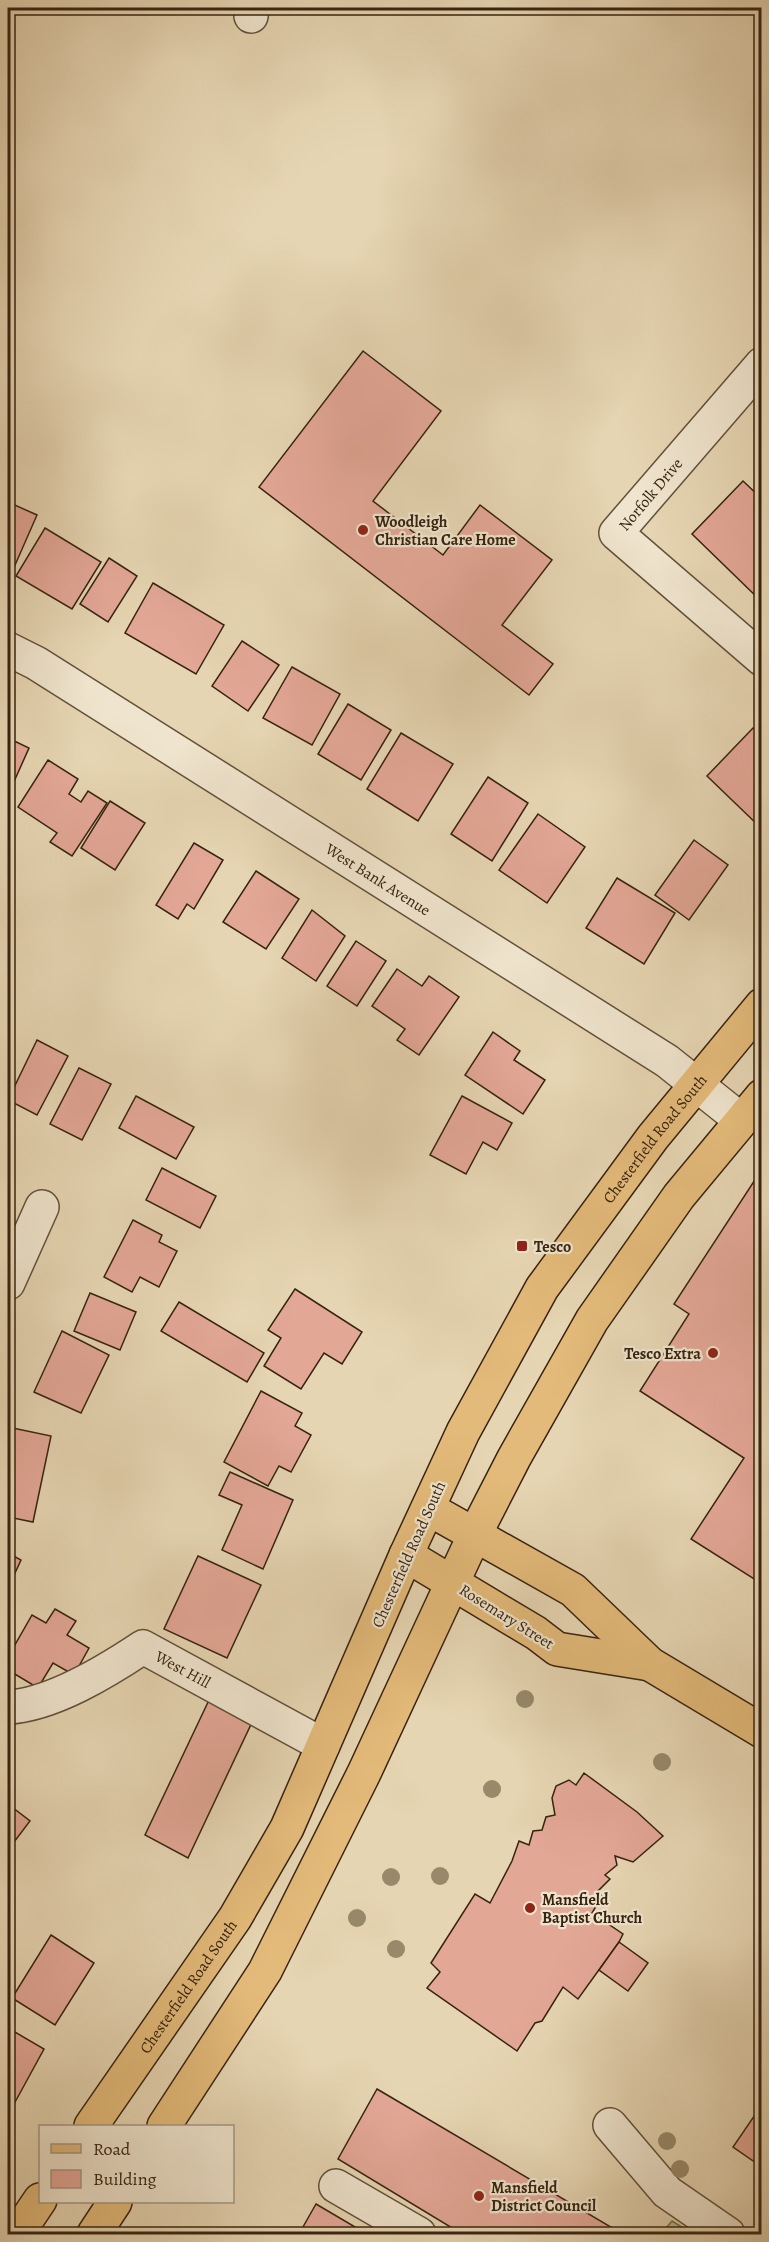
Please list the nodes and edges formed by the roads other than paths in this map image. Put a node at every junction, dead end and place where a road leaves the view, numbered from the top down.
1 (762, 364) edge
2 (8, 649) edge
3 (762, 659) edge
4 (762, 1005) edge
5 (696, 1084) junction
6 (751, 1108) edge
7 (42, 1207) dead end
8 (8, 1279) edge
9 (429, 1509) junction
10 (476, 1534) junction
11 (406, 1555) junction
12 (454, 1583) junction
13 (650, 1664) junction
14 (8, 1707) edge
15 (762, 1731) edge
16 (323, 1745) junction
17 (92, 2125) edge
18 (165, 2125) edge
19 (610, 2126) dead end
20 (336, 2186) dead end
21 (39, 2202) edge
22 (114, 2203) edge
23 (17, 2235) edge
24 (94, 2235) edge
25 (419, 2235) edge
26 (728, 2235) edge

1 - 3 street, Norfolk Drive
2 - 5 street, West Bank Avenue
4 - 5 main road, Chesterfield Road South
5 - 6 street, West Bank Avenue
5 - 9 main road, Chesterfield Road South
6 - 10 main road
7 - 8 street
9 - 10 main road, Rosemary Street
9 - 11 main road, Chesterfield Road South
10 - 12 main road
10 - 13 main road, Rosemary Street
11 - 12 main road, Rosemary Street
11 - 16 main road, Chesterfield Road South
12 - 13 main road, Rosemary Street
12 - 18 main road
13 - 15 main road, Rosemary Street
14 - 16 street, West Hill
16 - 17 main road, Chesterfield Road South
19 - 26 street
20 - 25 street
21 - 23 main road
22 - 24 main road

